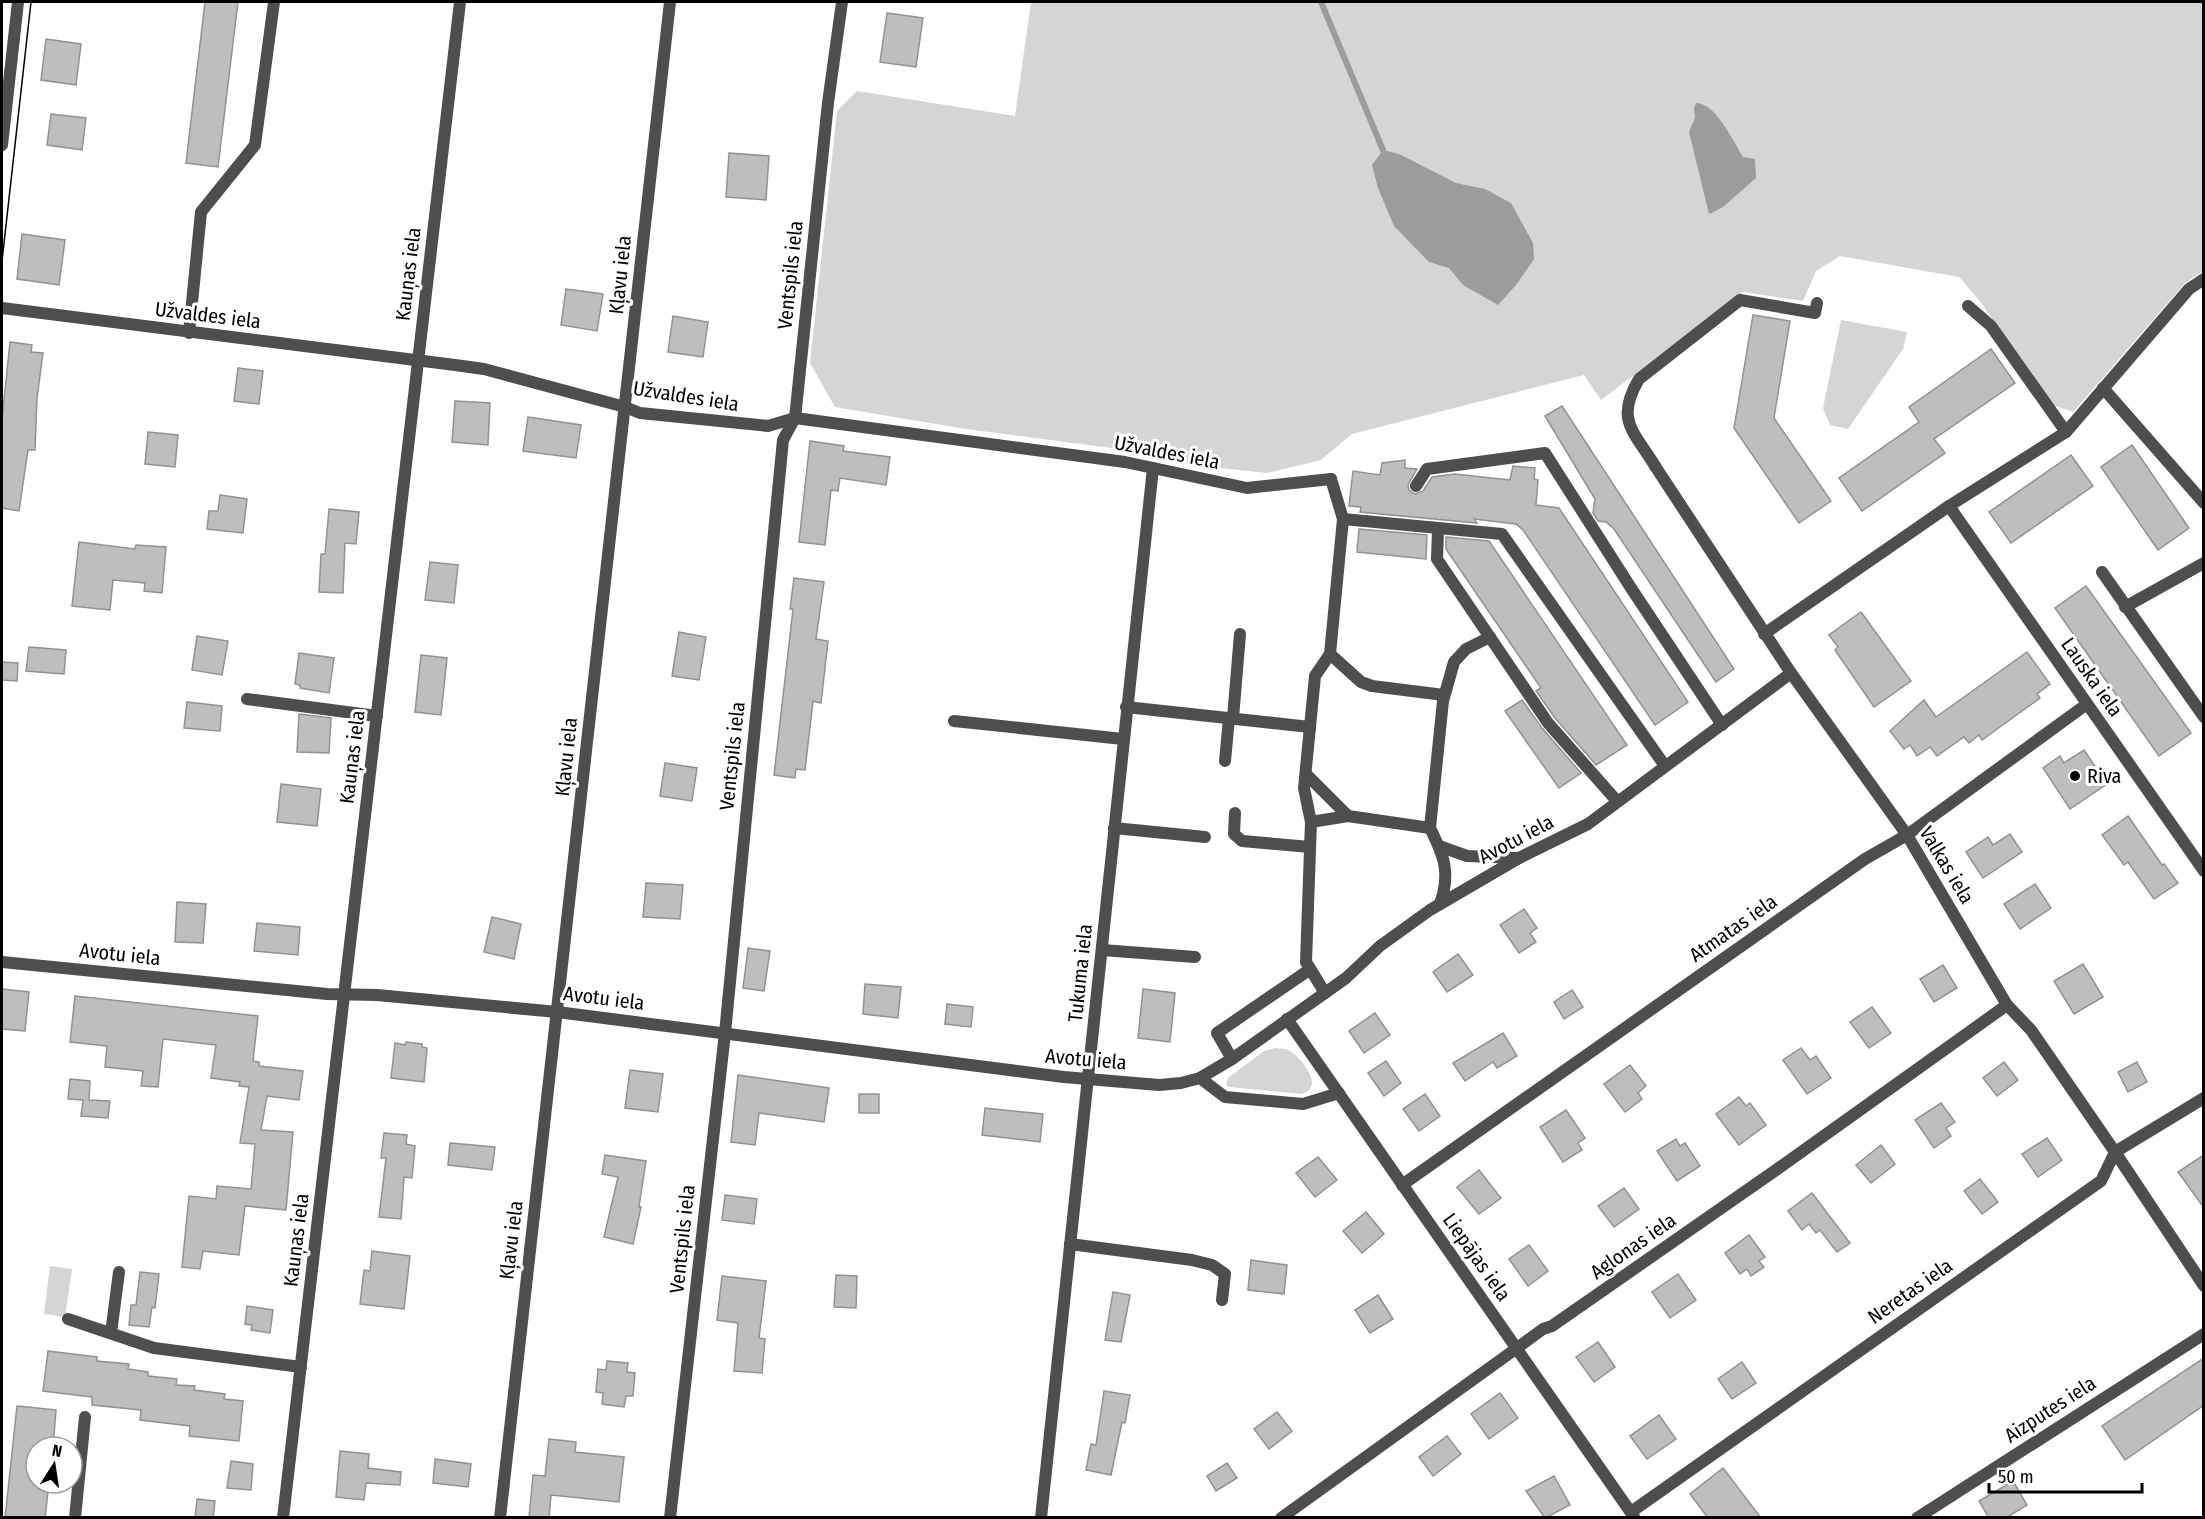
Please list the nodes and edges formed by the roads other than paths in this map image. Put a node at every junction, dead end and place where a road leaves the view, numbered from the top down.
1 (18, 2) edge
2 (274, 2) edge
3 (460, 2) edge
4 (670, 2) edge
5 (842, 2) edge
6 (2, 146) edge
7 (2204, 279) edge
8 (1817, 303) dead end
9 (1968, 306) dead end
10 (2, 308) edge
11 (189, 333) junction
12 (417, 359) junction
13 (2103, 388) junction
14 (625, 407) junction
15 (795, 418) junction
16 (2066, 432) junction
17 (1153, 468) junction
18 (1416, 486) dead end
19 (2204, 503) edge
20 (1949, 506) junction
21 (1343, 519) junction
22 (1438, 530) junction
23 (2204, 563) edge
24 (2102, 572) dead end
25 (2125, 607) junction
26 (1240, 634) dead end
27 (1764, 634) junction
28 (1490, 637) junction
29 (1329, 654) junction
30 (1791, 673) junction
31 (1444, 695) junction
32 (247, 699) dead end
33 (2087, 704) junction
34 (1126, 707) junction
35 (376, 716) junction
36 (2204, 717) edge
37 (1231, 718) junction
38 (954, 721) dead end
39 (1722, 725) junction
40 (1310, 727) junction
41 (1123, 738) junction
42 (1225, 761) dead end
43 (1665, 766) junction
44 (1306, 774) junction
45 (1616, 800) junction
46 (1235, 813) dead end
47 (1348, 816) junction
48 (1311, 822) junction
49 (1114, 828) junction
50 (1430, 828) junction
51 (1907, 835) junction
52 (1205, 837) dead end
53 (1439, 846) junction
54 (1310, 847) junction
55 (1519, 858) junction
56 (2202, 865) edge
57 (1440, 904) junction
58 (1102, 950) junction
59 (1195, 957) dead end
60 (2, 962) edge
61 (1309, 970) junction
62 (1325, 993) junction
63 (345, 994) junction
64 (2007, 1005) junction
65 (557, 1012) junction
66 (1287, 1019) junction
67 (725, 1033) junction
68 (1232, 1059) junction
69 (1200, 1078) junction
70 (1088, 1079) junction
71 (1339, 1093) junction
72 (2204, 1098) edge
73 (2115, 1152) junction
74 (1402, 1185) junction
75 (1070, 1244) junction
76 (118, 1272) dead end
77 (2204, 1286) edge
78 (1222, 1300) dead end
79 (68, 1319) dead end
80 (111, 1334) junction
81 (2204, 1334) edge
82 (1517, 1348) junction
83 (301, 1367) junction
84 (85, 1417) dead end
85 (1633, 1515) edge
86 (75, 1518) edge
87 (283, 1518) edge
88 (500, 1518) edge
89 (670, 1518) edge
90 (1041, 1518) edge
91 (1281, 1518) edge
92 (1917, 1518) edge

1 - 6 street
2 - 11 street
3 - 12 street, Kauņas iela
4 - 14 street, Kļavu iela
5 - 15 street, Ventspils iela
7 - 13 street
8 - 27 street, Valkas iela
9 - 16 street
10 - 11 street, Užvaldes iela
11 - 12 street, Užvaldes iela
12 - 14 street, Užvaldes iela
12 - 35 street, Kauņas iela
13 - 16 street
13 - 19 street
14 - 15 street, Užvaldes iela
14 - 65 street, Kļavu iela
15 - 17 street, Užvaldes iela
15 - 67 street, Ventspils iela
16 - 20 street
17 - 21 street, Užvaldes iela
17 - 34 street, Tukuma iela
18 - 39 street
20 - 27 street
20 - 33 street, Lauska iela
21 - 22 street
21 - 29 street
22 - 28 street
22 - 43 street
23 - 25 street
24 - 25 street
25 - 36 street
26 - 37 street
27 - 30 street, Valkas iela
28 - 31 street
28 - 45 street
29 - 31 street
29 - 40 street
30 - 39 street, Avotu iela
30 - 51 street, Valkas iela
31 - 50 street
32 - 35 street
33 - 51 street, Atmatas iela
33 - 56 street, Lauska iela
34 - 37 street
34 - 41 street, Tukuma iela
35 - 63 street, Kauņas iela
37 - 40 street
37 - 42 street
38 - 41 street
39 - 43 street, Avotu iela
40 - 44 street
41 - 49 street, Tukuma iela
43 - 45 street, Avotu iela
44 - 47 street
44 - 48 street
45 - 55 street, Avotu iela
46 - 54 street
47 - 48 street
47 - 50 street
48 - 54 street
49 - 52 street
49 - 58 street, Tukuma iela
50 - 53 street
51 - 64 street, Valkas iela
51 - 74 street, Atmatas iela
53 - 55 street
53 - 57 street
54 - 61 street
55 - 57 street, Avotu iela
57 - 62 street, Avotu iela
58 - 59 street
58 - 70 street, Tukuma iela
60 - 63 street, Avotu iela
61 - 62 street
61 - 68 street
62 - 66 street, Avotu iela
63 - 65 street, Avotu iela
63 - 83 street, Kauņas iela
64 - 73 street, Valkas iela
64 - 82 street, Aglonas iela
65 - 67 street, Avotu iela
65 - 88 street, Kļavu iela
66 - 68 street, Avotu iela
66 - 71 street, Liepājas iela
67 - 70 street, Avotu iela
67 - 89 street, Ventspils iela
68 - 69 street, Avotu iela
69 - 70 street, Avotu iela
69 - 71 street
70 - 75 street, Tukuma iela
71 - 74 street, Liepājas iela
72 - 73 street
73 - 77 street, Valkas iela
73 - 85 street, Neretas iela
74 - 82 street, Liepājas iela
75 - 78 street
75 - 90 street, Tukuma iela
76 - 80 street
79 - 80 street
80 - 83 street
81 - 92 street, Aizputes iela
82 - 85 street, Liepājas iela
82 - 91 street, Aglonas iela
83 - 87 street, Kauņas iela
84 - 86 street

